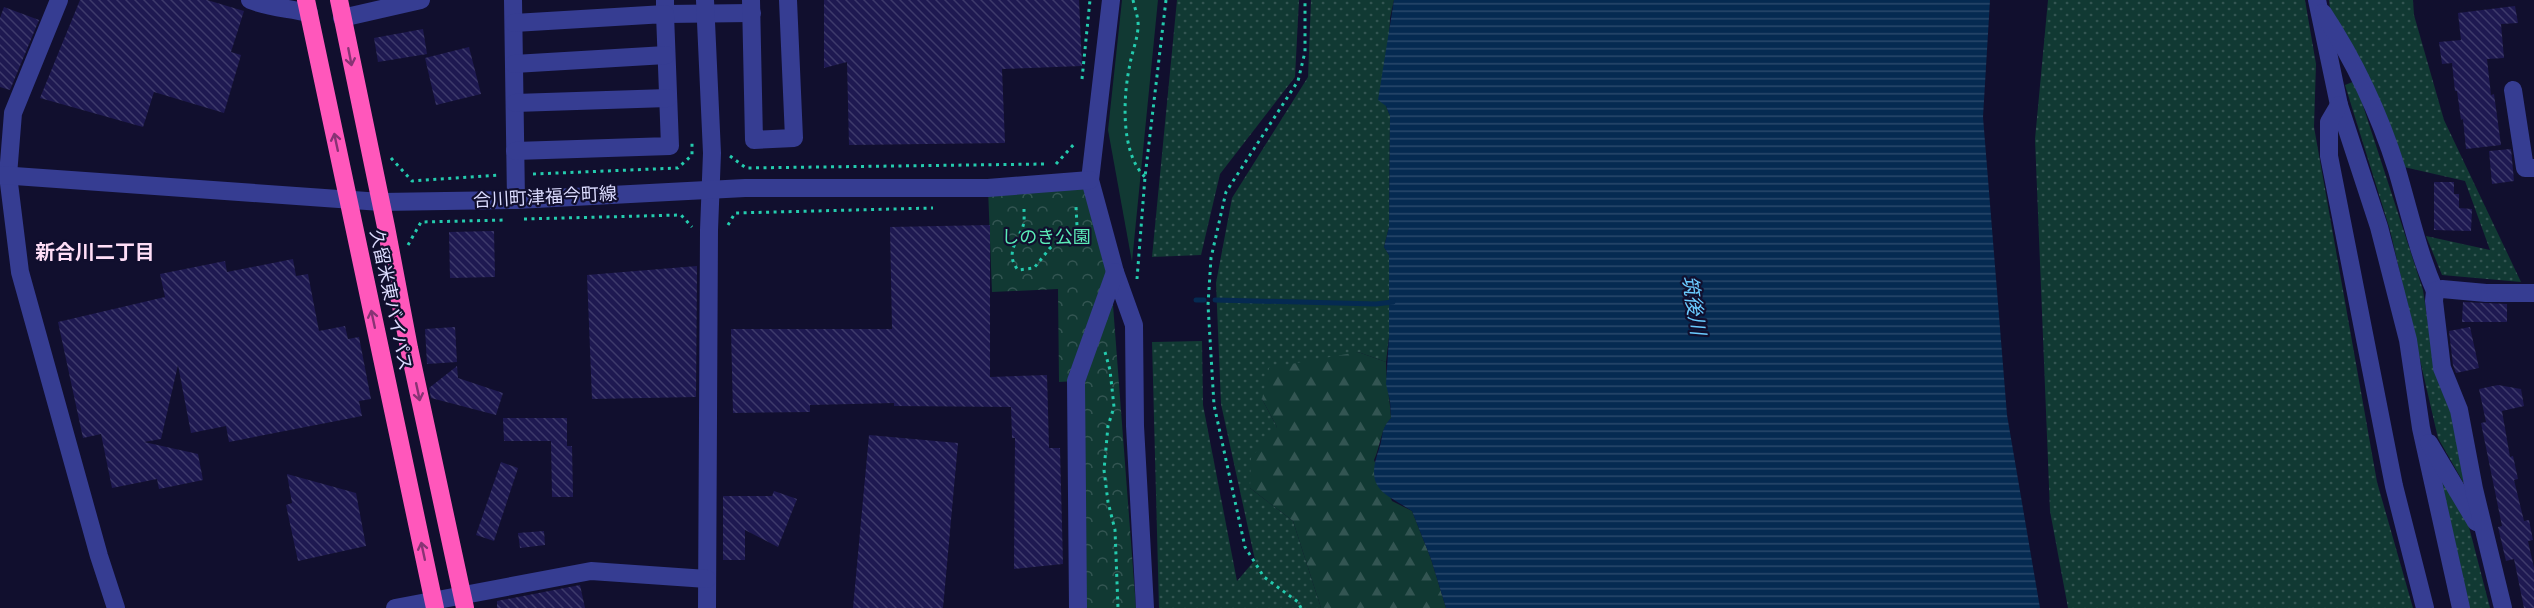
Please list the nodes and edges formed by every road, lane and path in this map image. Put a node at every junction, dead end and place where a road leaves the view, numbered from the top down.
1 (59, 0) edge
2 (250, 0) edge
3 (339, 0) edge
4 (421, 0) edge
5 (513, 0) edge
6 (788, 0) edge
7 (1090, 0) edge
8 (1111, 0) edge
9 (1133, 0) edge
10 (1166, 0) edge
11 (1305, 0) edge
12 (2317, 2) edge
13 (276, 4) edge
14 (308, 6) edge
15 (751, 6) edge
16 (665, 7) edge
17 (705, 7) edge
18 (342, 18) junction
19 (514, 23) junction
20 (666, 55) junction
21 (514, 64) junction
22 (1082, 83) dead end
23 (2513, 90) dead end
24 (668, 98) junction
25 (515, 103) junction
26 (2339, 105) junction
27 (6, 110) edge
28 (1076, 142) dead end
29 (384, 150) dead end
30 (515, 152) junction
31 (727, 153) dead end
32 (692, 155) dead end
33 (2534, 168) edge
34 (515, 174) junction
35 (4, 175) edge
36 (1145, 177) junction
37 (1090, 180) junction
38 (711, 191) junction
39 (350, 199) junction
40 (516, 200) junction
41 (381, 202) junction
42 (939, 207) dead end
43 (1076, 207) dead end
44 (1024, 209) dead end
45 (726, 229) dead end
46 (695, 230) dead end
47 (407, 247) dead end
48 (1115, 272) junction
49 (1137, 281) dead end
50 (2436, 291) junction
51 (2534, 294) edge
52 (1096, 328) junction
53 (2421, 428) junction
54 (2487, 541) junction
55 (707, 579) junction
56 (464, 601) edge
57 (434, 604) edge
58 (116, 608) edge
59 (394, 608) edge
60 (707, 608) edge
61 (1078, 608) edge
62 (1118, 608) edge
63 (1145, 608) edge
64 (1301, 608) edge
65 (2425, 608) edge
66 (2461, 608) edge
67 (2503, 608) edge

1 - 27 street
2 - 13 street
3 - 18 highway, 久留米東バイパス
4 - 18 street
5 - 19 street
6 - 15 street
7 - 22 path
8 - 37 street
9 - 36 path
10 - 36 path
11 - 64 path
12 - 26 street
12 - 50 street
13 - 14 street
39 -> 14 highway, 久留米東バイパス
15 - 17 street
16 - 17 street
16 - 19 street
16 - 20 street
17 - 38 street
18 -> 41 highway, 久留米東バイパス
19 - 21 street
20 - 21 street
20 - 24 street
21 - 25 street
23 - 33 street
24 - 25 street
24 - 30 street
25 - 30 street
26 - 53 street
26 - 65 street
27 - 35 street
28 - 31 path
29 - 34 path
30 - 34 street
32 - 34 path
34 - 40 street
35 - 39 street, 合川町津福今町線
35 - 58 street
36 - 49 path
37 - 38 street, 合川町津福今町線
37 - 48 street
38 - 40 street, 合川町津福今町線
38 - 55 street
39 - 41 street, 合川町津福今町線
57 -> 39 highway, 久留米東バイパス
40 - 41 street, 合川町津福今町線
41 -> 56 highway, 久留米東バイパス
42 - 45 path
43 - 44 path
46 - 47 path
48 - 52 street
48 - 63 street
50 - 51 street
50 - 54 street
52 - 61 street
52 - 62 path
53 - 54 street
53 - 66 street
54 - 67 street
55 - 56 street
55 - 60 street
56 - 57 street
57 - 59 street

